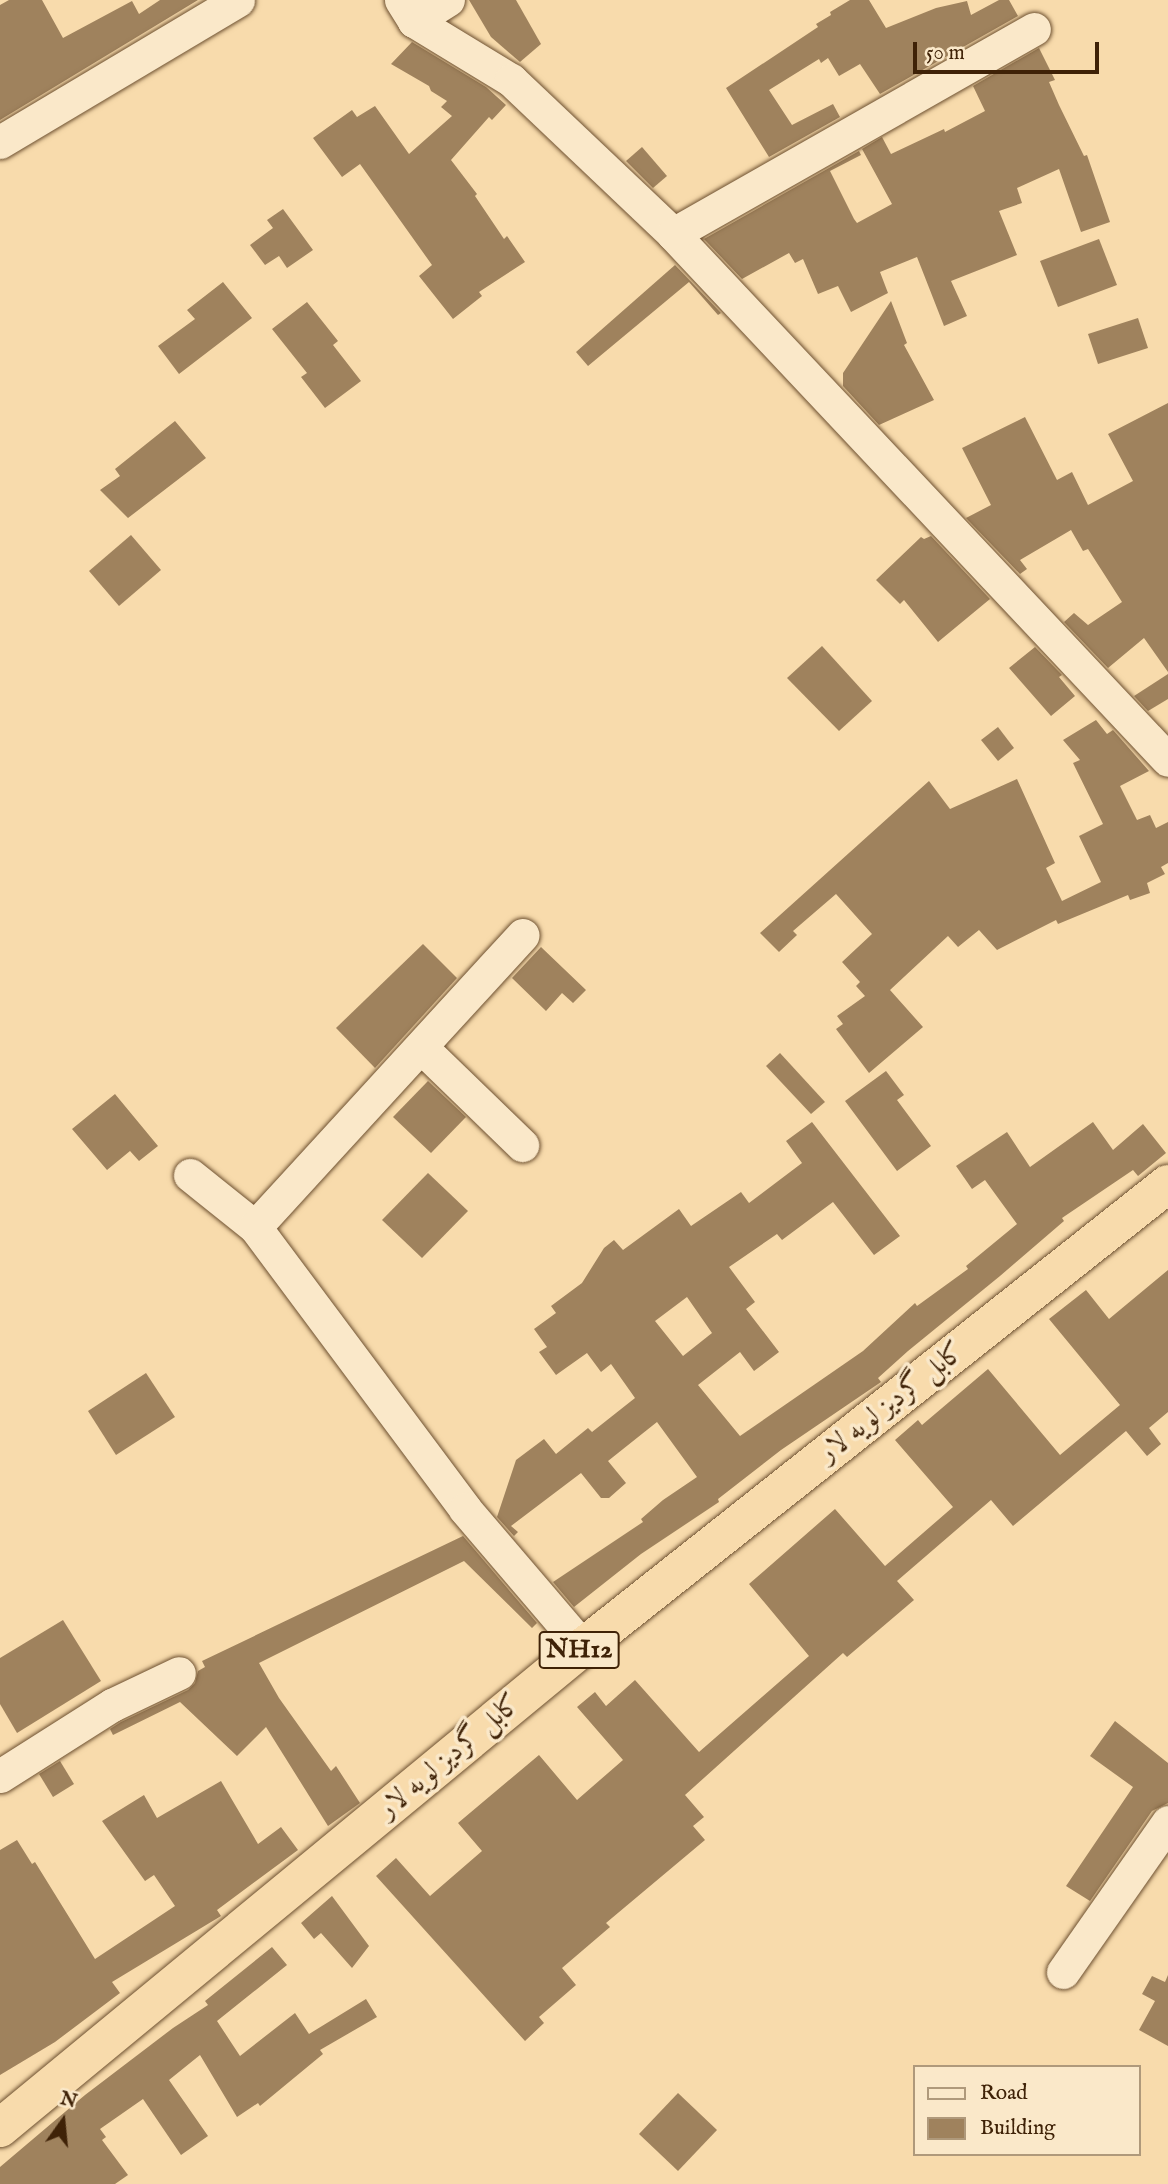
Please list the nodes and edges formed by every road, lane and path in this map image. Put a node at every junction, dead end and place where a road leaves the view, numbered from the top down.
1 (238, 0) edge
2 (448, 0) edge
3 (408, 10) edge
4 (1034, 29) dead end
5 (0, 142) edge
6 (673, 234) junction
7 (1168, 760) edge
8 (523, 935) dead end
9 (421, 1047) junction
10 (522, 1146) dead end
11 (190, 1175) dead end
12 (1168, 1184) edge
13 (254, 1227) junction
14 (583, 1647) junction
15 (179, 1673) dead end
16 (0, 1776) edge
17 (1168, 1822) edge
18 (1063, 1972) dead end
19 (0, 2128) edge

1 - 5 street
2 - 3 street
3 - 6 street
4 - 6 street
6 - 7 street
8 - 9 street
9 - 10 street
9 - 13 street
11 - 13 street
12 - 14 highway, کابل گردیز لویه لار / NH12
13 - 14 street
14 - 19 highway, کابل گردیز لویه لار / NH12
15 - 16 street
17 - 18 street

